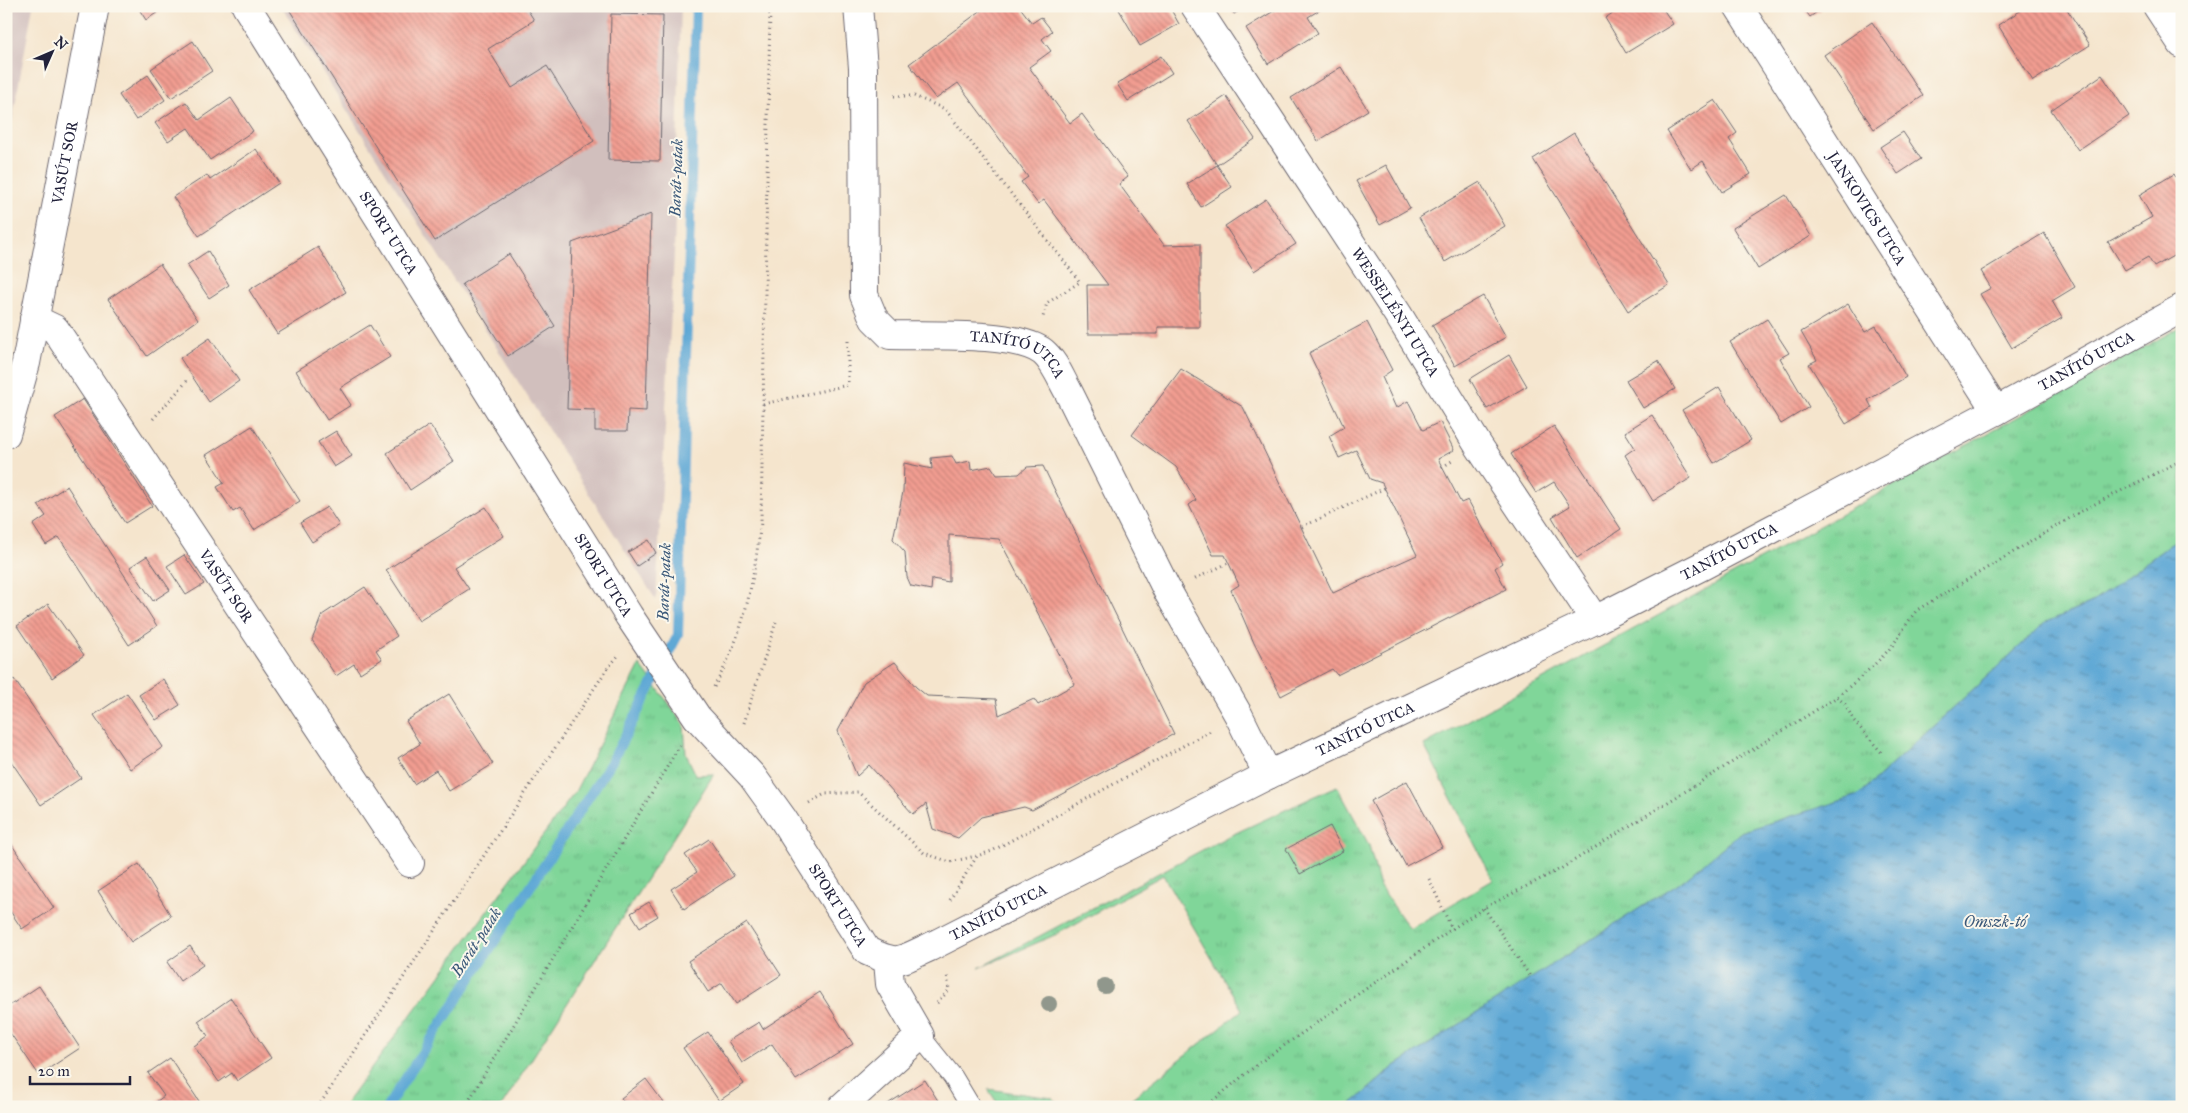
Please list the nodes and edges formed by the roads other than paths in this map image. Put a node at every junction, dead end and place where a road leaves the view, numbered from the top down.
1 (95, 6) edge
2 (246, 6) edge
3 (858, 6) edge
4 (1194, 6) edge
5 (1738, 6) edge
6 (2157, 6) edge
7 (2182, 44) edge
8 (2182, 308) edge
9 (34, 319) junction
10 (1996, 411) junction
11 (6, 434) edge
12 (1595, 620) junction
13 (1268, 775) junction
14 (410, 863) dead end
15 (888, 961) junction
16 (920, 1036) junction
17 (842, 1107) edge
18 (971, 1107) edge

1 - 9 street, VASÚT SOR
2 - 15 street, SPORT UTCA
3 - 13 street, TANÍTÓ UTCA
4 - 12 street, WESSELÉNYI UTCA
5 - 10 street, JANKOVICS UTCA
6 - 7 street
8 - 10 street, TANÍTÓ UTCA
9 - 11 street, VASÚT SOR
9 - 14 street, VASÚT SOR
10 - 12 street, TANÍTÓ UTCA
12 - 13 street, TANÍTÓ UTCA
13 - 15 street, TANÍTÓ UTCA
15 - 16 street
16 - 17 street
16 - 18 lane

